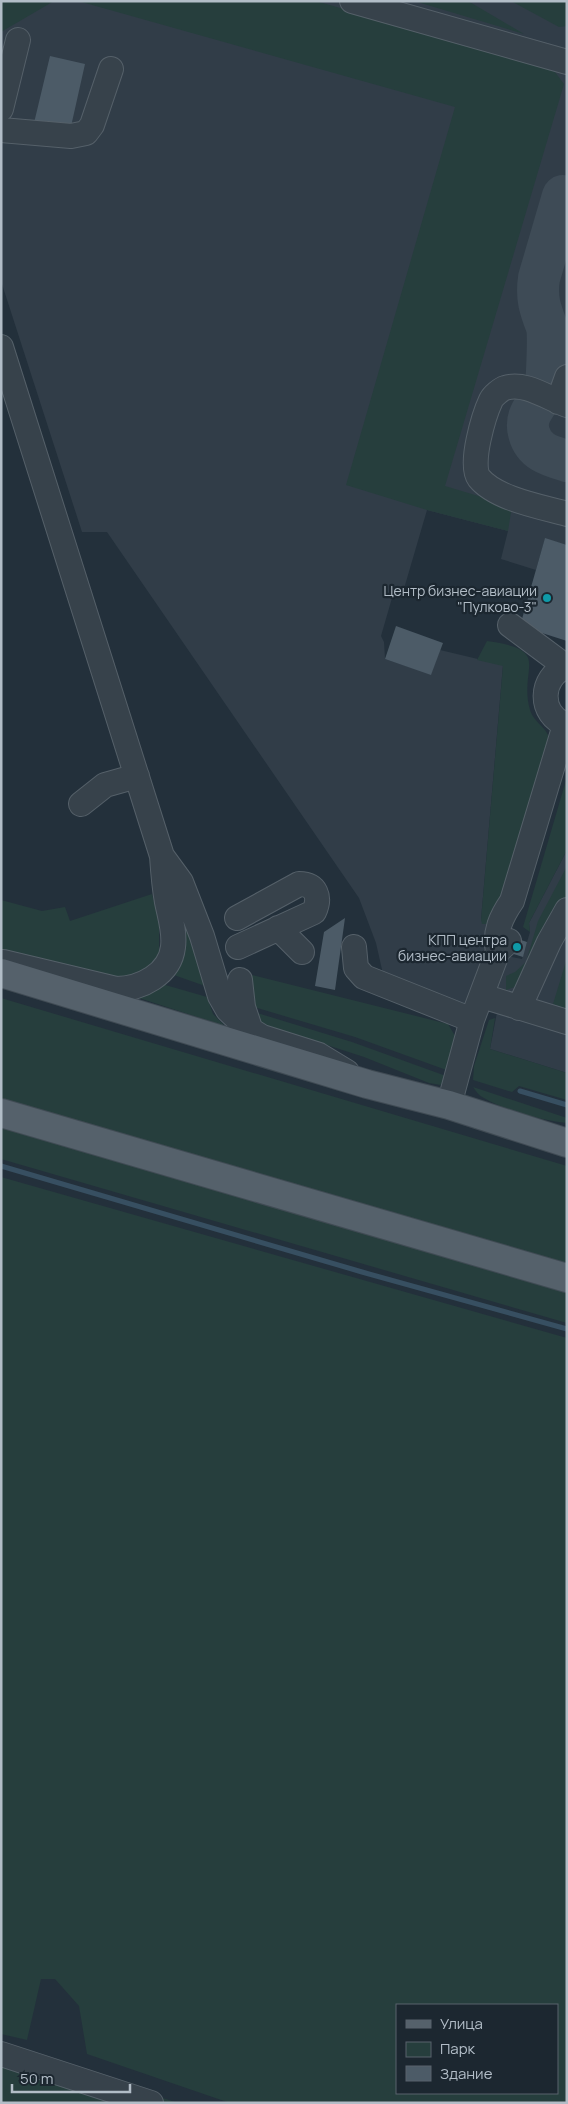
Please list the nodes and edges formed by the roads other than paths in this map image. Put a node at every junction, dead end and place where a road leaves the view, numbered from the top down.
1 (352, 1) edge
2 (18, 40) dead end
3 (567, 62) edge
4 (111, 69) dead end
5 (1, 109) edge
6 (1, 130) edge
7 (1, 347) edge
8 (567, 377) edge
9 (562, 404) edge
10 (567, 514) edge
11 (510, 625) dead end
12 (566, 666) edge
13 (566, 725) edge
14 (137, 776) junction
15 (81, 804) dead end
16 (181, 882) junction
17 (567, 910) edge
18 (237, 918) dead end
19 (278, 928) junction
20 (238, 947) dead end
21 (354, 947) dead end
22 (302, 952) dead end
23 (1, 962) edge
24 (1, 973) edge
25 (240, 980) dead end
26 (482, 996) junction
27 (519, 1008) junction
28 (472, 1020) junction
29 (567, 1022) edge
30 (251, 1031) junction
31 (367, 1084) junction
32 (449, 1105) junction
33 (1, 1113) edge
34 (567, 1143) edge
35 (567, 1278) edge
36 (1, 2054) edge
37 (150, 2103) edge

1 - 3 street
2 - 5 street
4 - 6 street
7 - 14 street
8 - 9 street
9 - 10 street
11 - 12 street
12 - 13 street
13 - 26 street
14 - 15 street
14 - 16 street
16 - 23 street
16 - 30 street
17 - 27 street
18 - 19 street
19 - 20 street
19 - 22 street
21 - 28 street
24 - 31 main road
25 - 30 street
26 - 27 street
26 - 28 street
27 - 29 street
28 - 32 street
30 - 31 street
31 - 32 main road
32 - 34 main road
33 - 35 main road
36 - 37 street

